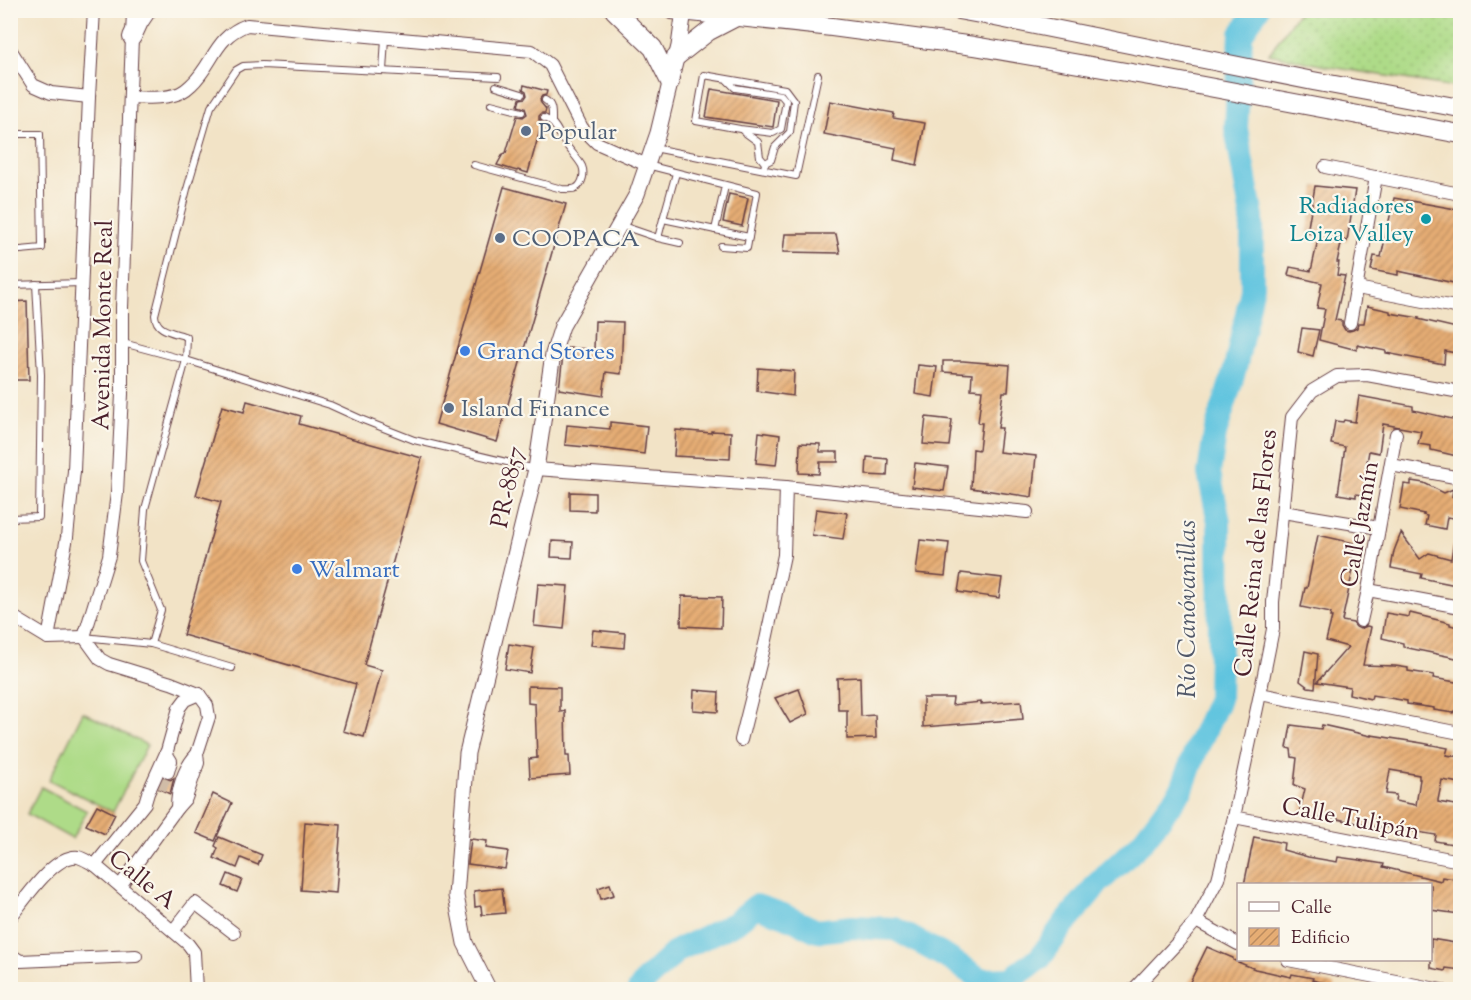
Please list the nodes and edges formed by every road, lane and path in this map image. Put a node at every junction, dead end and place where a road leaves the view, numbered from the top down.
1 (94, 10) edge
2 (133, 10) edge
3 (147, 10) edge
4 (614, 10) edge
5 (958, 10) edge
6 (680, 11) edge
7 (736, 17) junction
8 (132, 37) junction
9 (385, 38) junction
10 (10, 49) edge
11 (676, 57) junction
12 (383, 71) junction
13 (818, 75) dead end
14 (498, 77) dead end
15 (726, 79) junction
16 (670, 82) junction
17 (496, 86) dead end
18 (522, 94) dead end
19 (89, 97) junction
20 (130, 97) junction
21 (544, 100) dead end
22 (491, 104) dead end
23 (1461, 108) edge
24 (522, 112) dead end
25 (544, 118) dead end
26 (552, 122) junction
27 (740, 129) junction
28 (1461, 134) edge
29 (10, 135) edge
30 (653, 148) junction
31 (474, 165) dead end
32 (647, 165) junction
33 (765, 166) junction
34 (1325, 167) dead end
35 (676, 173) junction
36 (1376, 177) junction
37 (725, 186) junction
38 (1461, 194) edge
39 (663, 219) junction
40 (619, 225) junction
41 (715, 230) junction
42 (749, 237) junction
43 (658, 238) junction
44 (680, 243) dead end
45 (721, 246) dead end
46 (10, 250) edge
47 (82, 283) junction
48 (36, 284) junction
49 (10, 285) edge
50 (1357, 288) junction
51 (1461, 308) edge
52 (1350, 323) dead end
53 (122, 342) junction
54 (186, 360) junction
55 (1461, 392) edge
56 (1396, 434) dead end
57 (1391, 465) junction
58 (536, 470) junction
59 (1461, 478) edge
60 (786, 487) junction
61 (1027, 512) dead end
62 (1282, 512) junction
63 (10, 518) edge
64 (1379, 528) junction
65 (1368, 590) junction
66 (1461, 607) edge
67 (10, 615) edge
68 (1361, 621) dead end
69 (84, 637) junction
70 (48, 638) junction
71 (151, 644) junction
72 (232, 668) dead end
73 (199, 694) junction
74 (1260, 694) junction
75 (1461, 733) edge
76 (741, 740) dead end
77 (166, 753) junction
78 (168, 772) tunnel mouth
79 (160, 789) tunnel mouth
80 (146, 803) junction
81 (1234, 817) junction
82 (1461, 861) edge
83 (95, 865) junction
84 (120, 886) junction
85 (10, 918) edge
86 (1196, 921) junction
87 (173, 931) junction
88 (234, 933) dead end
89 (1237, 944) edge
90 (10, 954) edge
91 (136, 957) dead end
92 (1293, 961) edge
93 (196, 990) edge
94 (489, 990) edge
95 (1133, 990) edge
96 (1442, 990) edge

1 - 19 street, Avenida Monte Real
2 - 8 street, Avenida Monte Real
3 - 8 main road
4 - 16 main road
5 - 23 main road
6 - 7 main road
6 - 11 street, PR-8857
7 - 11 main road
7 - 28 main road
8 - 20 street, Avenida Monte Real
9 - 12 lane
9 - 20 street
9 - 32 street
10 - 19 street
11 - 16 street, PR-8857
12 - 14 lane
12 - 54 lane
13 - 33 lane
15 - 27 lane
15 - 27 lane
15 - 33 lane
16 - 30 street, PR-8857
17 - 18 lane
19 - 47 street, Avenida Monte Real
20 - 53 street, Avenida Monte Real
21 - 26 lane
22 - 24 lane
25 - 26 lane
26 - 31 lane
27 - 33 lane
29 - 46 lane
30 - 32 street, PR-8857
30 - 33 lane
32 - 35 lane
32 - 40 street, PR-8857
34 - 36 street
35 - 37 lane
35 - 39 lane
36 - 38 street
36 - 50 street
37 - 41 lane
37 - 42 lane
39 - 41 lane
39 - 43 lane
40 - 43 lane
40 - 58 street, PR-8857
41 - 42 lane
42 - 45 lane
43 - 44 lane
47 - 48 lane
47 - 70 street, Avenida Monte Real
48 - 49 lane
48 - 63 lane
50 - 51 street
50 - 52 street
53 - 54 lane
53 - 69 street, Avenida Monte Real
54 - 58 lane
54 - 71 lane
55 - 62 street, Calle Reina de las Flores
56 - 57 street, Calle Jazmín
57 - 59 street
57 - 64 street, Calle Jazmín
58 - 60 street
58 - 94 street, PR-8857
60 - 61 street
60 - 76 street
62 - 64 street
62 - 74 street, Calle Reina de las Flores
64 - 65 street, Calle Jazmín
65 - 66 street
65 - 68 street, Calle Jazmín
67 - 70 street
69 - 70 street
69 - 71 lane
69 - 73 street
71 - 72 lane
73 - 77 street
73 - 84 street
74 - 75 street
74 - 81 street, Calle Reina de las Flores
77 - 78 street
77 - 80 street
79 - 80 street
80 - 83 street
81 - 82 street, Calle Tulipán
81 - 86 street, Calle Reina de las Flores
83 - 84 street, Calle A
83 - 85 street, Calle A
84 - 87 street, Calle A
86 - 89 street
86 - 95 street, Calle Reina de las Flores
87 - 88 street
87 - 93 street, Calle A
90 - 91 street
92 - 96 street

